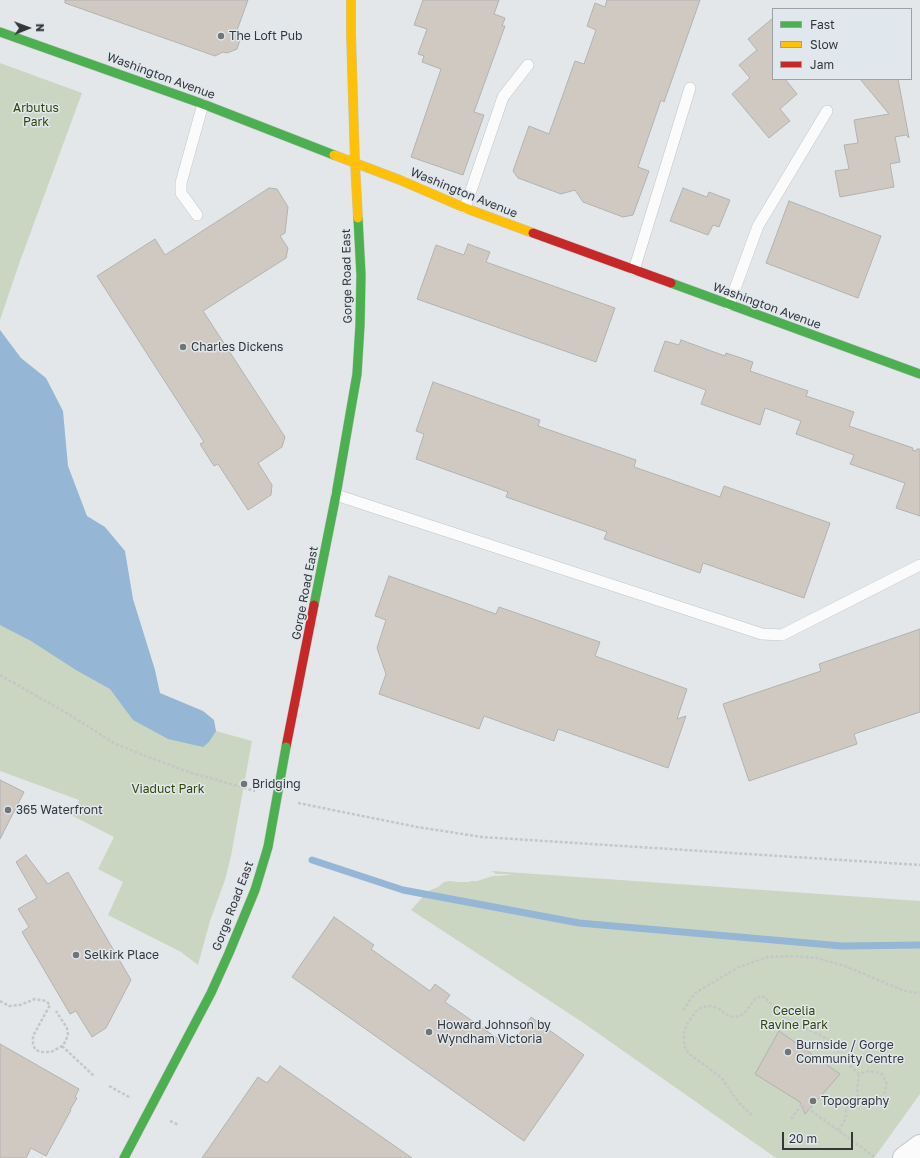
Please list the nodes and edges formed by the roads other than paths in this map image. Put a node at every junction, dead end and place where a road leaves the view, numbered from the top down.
1 (351, 0) edge
2 (0, 32) edge
3 (528, 65) dead end
4 (690, 88) dead end
5 (203, 104) junction
6 (827, 111) dead end
7 (355, 163) junction
8 (465, 208) junction
9 (197, 215) dead end
10 (634, 270) junction
11 (729, 305) junction
12 (920, 374) edge
13 (336, 494) junction
14 (920, 565) edge
15 (920, 1146) edge
16 (124, 1158) edge
17 (904, 1158) edge

1 - 7 main road, Gorge Road East
2 - 5 main road, Washington Avenue
3 - 8 lane
4 - 10 lane
5 - 7 main road, Washington Avenue
5 - 9 lane
6 - 11 lane
7 - 8 main road, Washington Avenue
7 - 13 main road, Gorge Road East
8 - 10 main road, Washington Avenue
10 - 11 main road, Washington Avenue
11 - 12 main road, Washington Avenue
13 - 14 lane
13 - 16 main road, Gorge Road East, bridge
15 - 17 street

